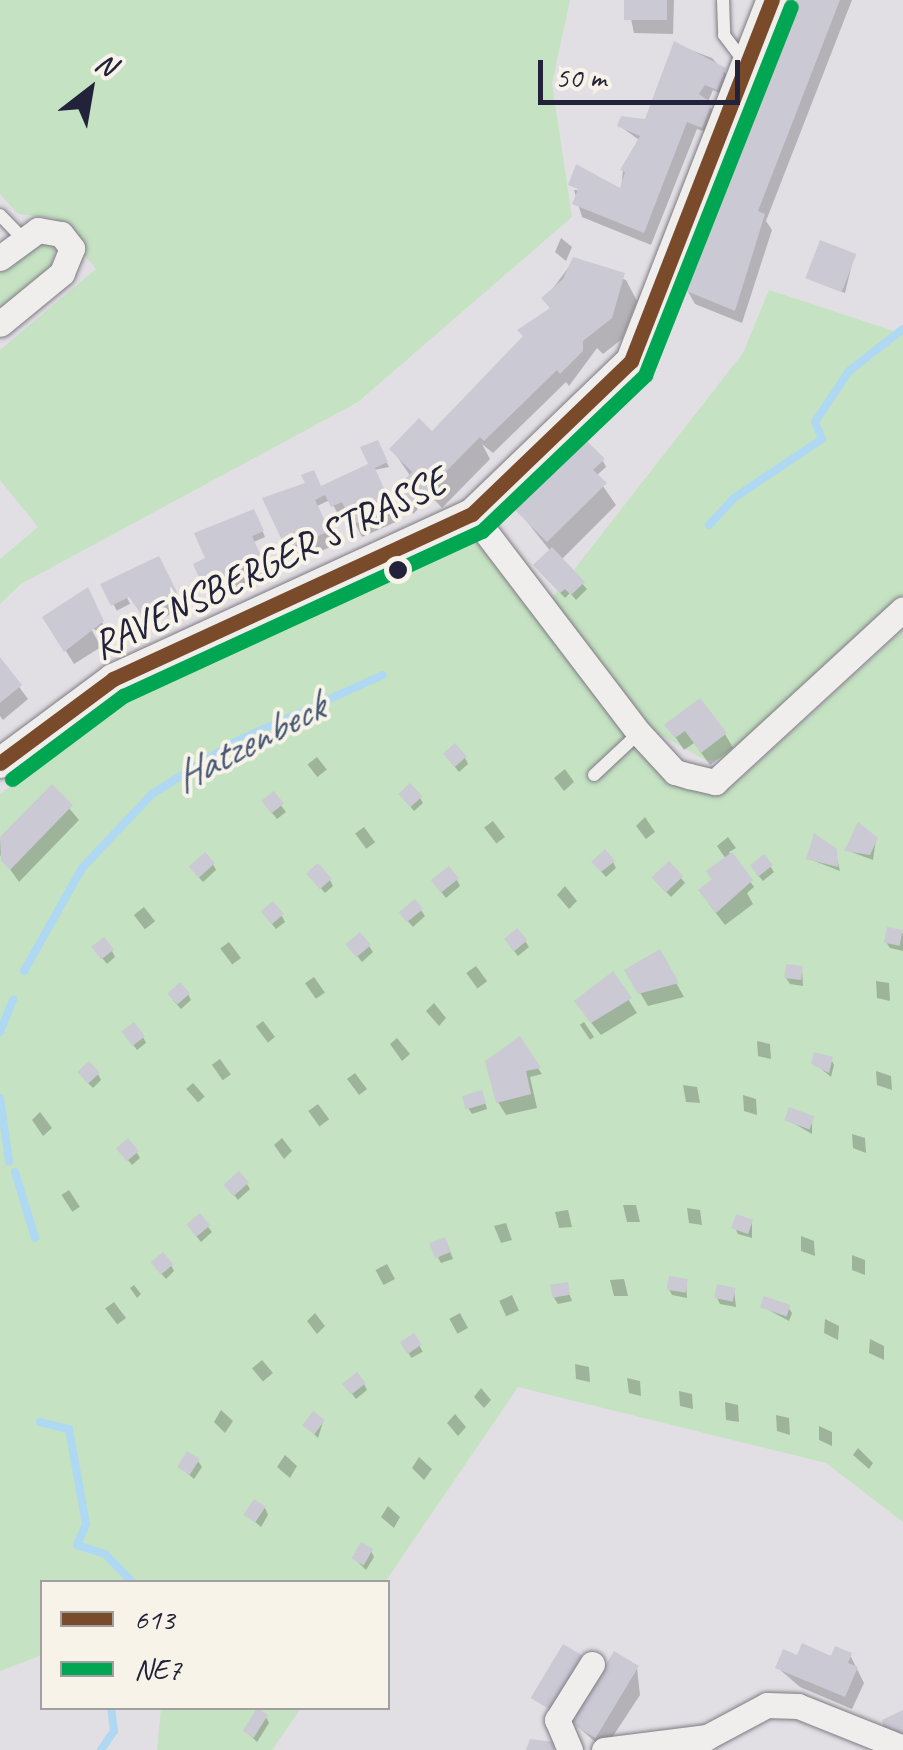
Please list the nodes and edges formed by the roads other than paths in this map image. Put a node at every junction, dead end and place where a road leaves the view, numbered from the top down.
1 (723, 0) edge
2 (772, 0) edge
3 (746, 65) junction
4 (0, 215) edge
5 (22, 239) junction
6 (0, 258) edge
7 (0, 324) edge
8 (472, 514) junction
9 (903, 609) edge
10 (639, 734) junction
11 (0, 763) edge
12 (594, 775) dead end
13 (592, 1664) dead end
14 (699, 1744) edge
15 (903, 1748) edge
16 (570, 1750) edge
17 (604, 1750) edge

1 - 3 lane
2 - 3 street, RAVENSBERGER STRASSE
3 - 8 street, RAVENSBERGER STRASSE
4 - 5 lane
5 - 6 street
5 - 7 street
8 - 10 street
8 - 11 street, RAVENSBERGER STRASSE
9 - 10 street
10 - 12 lane
13 - 16 street
14 - 15 street
14 - 17 street

